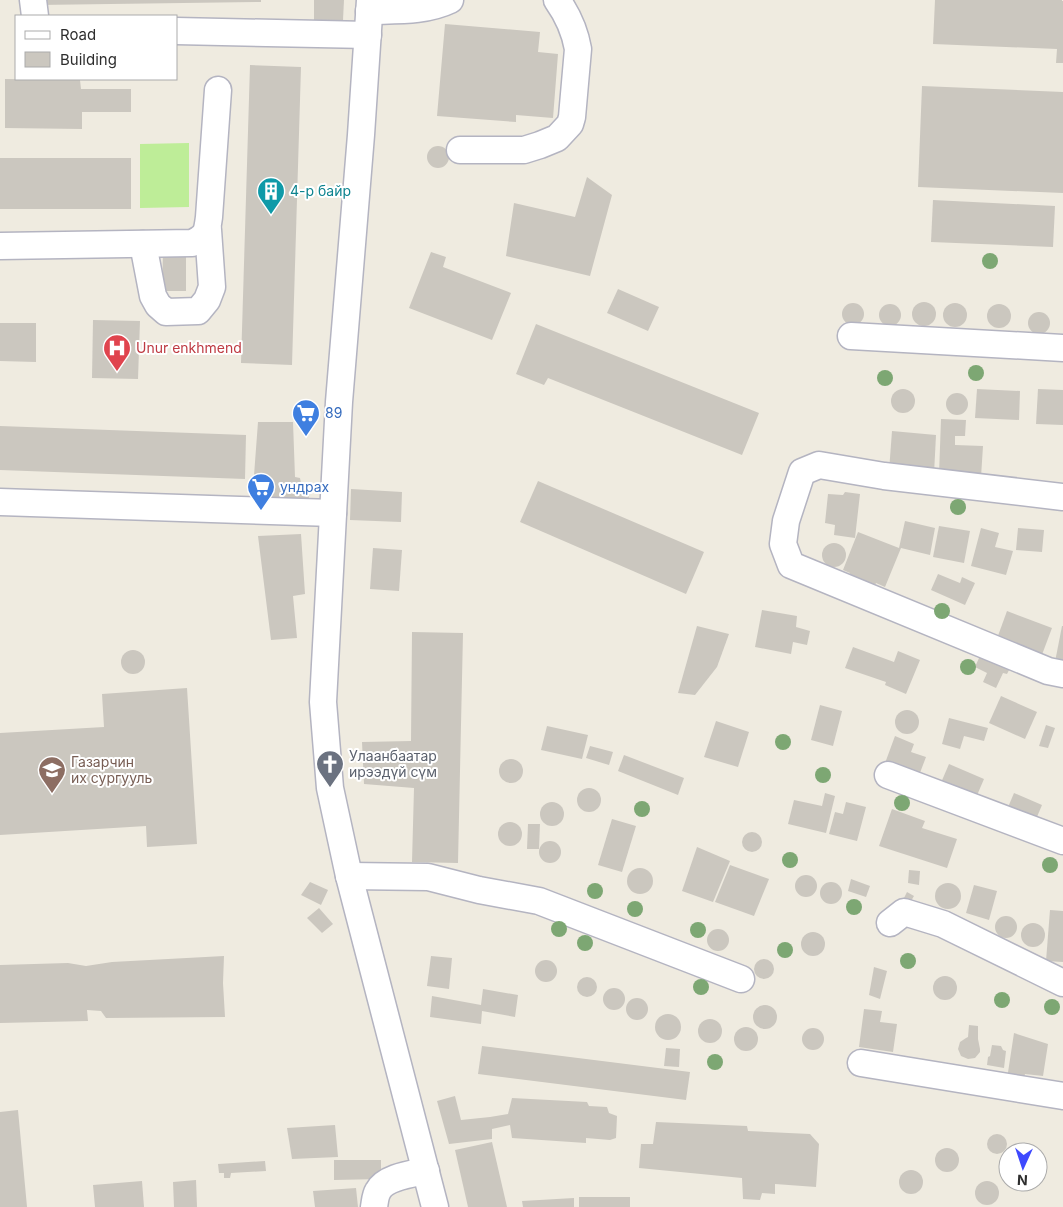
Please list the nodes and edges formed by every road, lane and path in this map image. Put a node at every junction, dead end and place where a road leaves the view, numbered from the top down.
1 (33, 0) edge
2 (450, 0) edge
3 (557, 0) edge
4 (34, 15) edge
5 (369, 16) edge
6 (178, 31) edge
7 (218, 90) dead end
8 (460, 150) dead end
9 (208, 230) junction
10 (143, 244) junction
11 (0, 246) edge
12 (851, 336) dead end
13 (1063, 348) edge
14 (1063, 497) edge
15 (0, 502) edge
16 (333, 513) junction
17 (1063, 674) edge
18 (888, 775) dead end
19 (1063, 841) edge
20 (350, 876) junction
21 (890, 923) dead end
22 (741, 979) dead end
23 (1063, 983) edge
24 (861, 1064) dead end
25 (1063, 1096) edge
26 (426, 1171) junction
27 (374, 1207) edge
28 (435, 1207) edge

1 - 4 street
2 - 5 street
3 - 8 street
5 - 6 street
5 - 16 street
7 - 9 street
9 - 10 street
9 - 10 street
10 - 11 street
12 - 13 street
14 - 17 street
15 - 16 street
16 - 20 street
18 - 19 street
20 - 22 street
20 - 26 street
21 - 23 street
24 - 25 street
26 - 27 street
26 - 28 street

